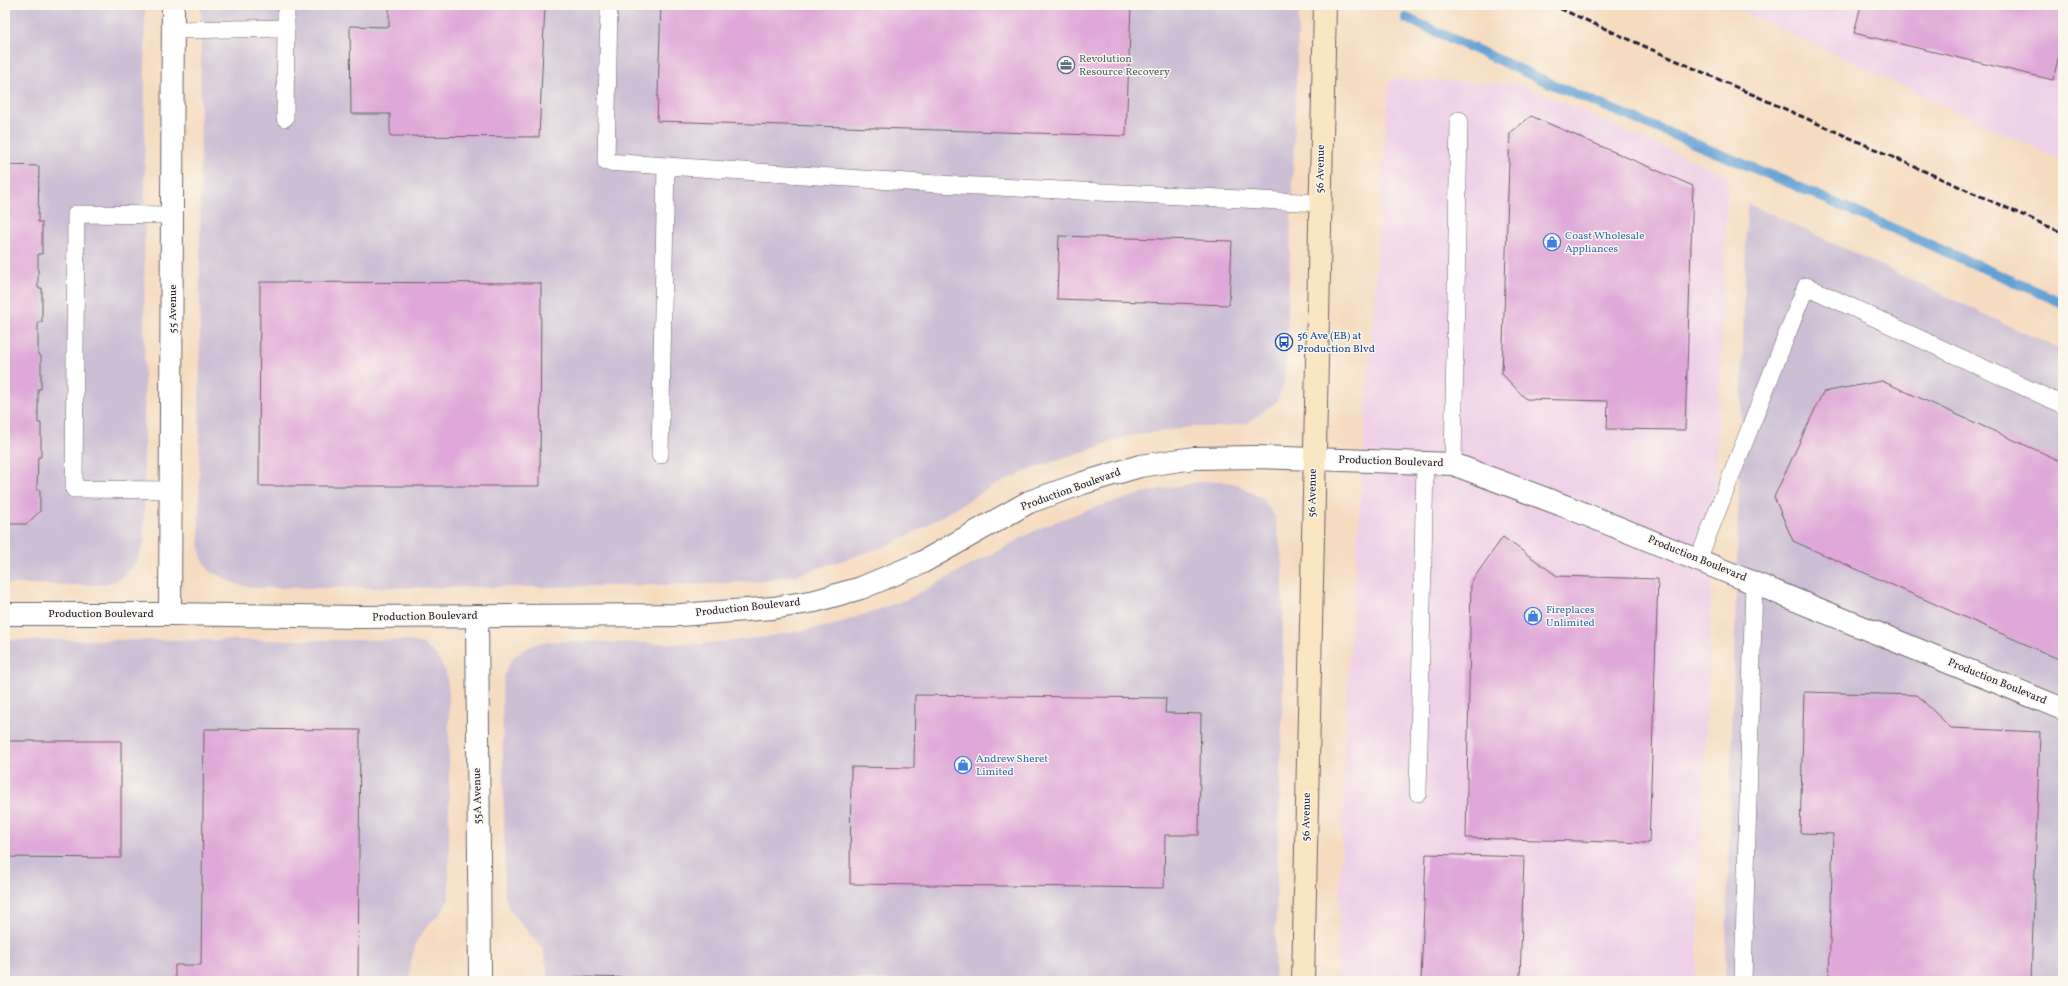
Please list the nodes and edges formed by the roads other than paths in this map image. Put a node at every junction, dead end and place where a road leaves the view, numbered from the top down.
1 (173, 5) edge
2 (286, 5) edge
3 (609, 5) edge
4 (1325, 5) edge
5 (286, 28) junction
6 (173, 30) junction
7 (284, 118) dead end
8 (1459, 120) dead end
9 (666, 166) junction
10 (1320, 203) junction
11 (173, 215) junction
12 (2063, 405) edge
13 (660, 455) dead end
14 (1314, 460) junction
15 (1425, 464) junction
16 (1453, 464) junction
17 (172, 490) junction
18 (1698, 560) junction
19 (1754, 582) junction
20 (5, 614) edge
21 (170, 614) junction
22 (477, 616) junction
23 (2063, 709) edge
24 (1418, 793) dead end
25 (480, 976) dead end
26 (1303, 981) edge
27 (1743, 981) edge

1 - 6 street, 55 Avenue
2 - 5 lane
3 - 9 lane
4 - 10 main road, 56 Avenue
5 - 6 lane
5 - 7 lane
6 - 11 street, 55 Avenue
8 - 16 lane
9 - 10 lane
9 - 13 lane
10 - 14 main road, 56 Avenue
11 - 17 street, 55 Avenue
11 - 17 lane
12 - 18 lane
14 - 15 street, Production Boulevard
14 - 22 street, Production Boulevard
14 - 26 main road, 56 Avenue
15 - 16 street, Production Boulevard
15 - 24 lane
16 - 18 street, Production Boulevard
17 - 21 street, 55 Avenue
18 - 19 street, Production Boulevard
19 - 23 street, Production Boulevard
19 - 27 lane
20 - 21 street, Production Boulevard
21 - 22 street, Production Boulevard
22 - 25 street, 55A Avenue

